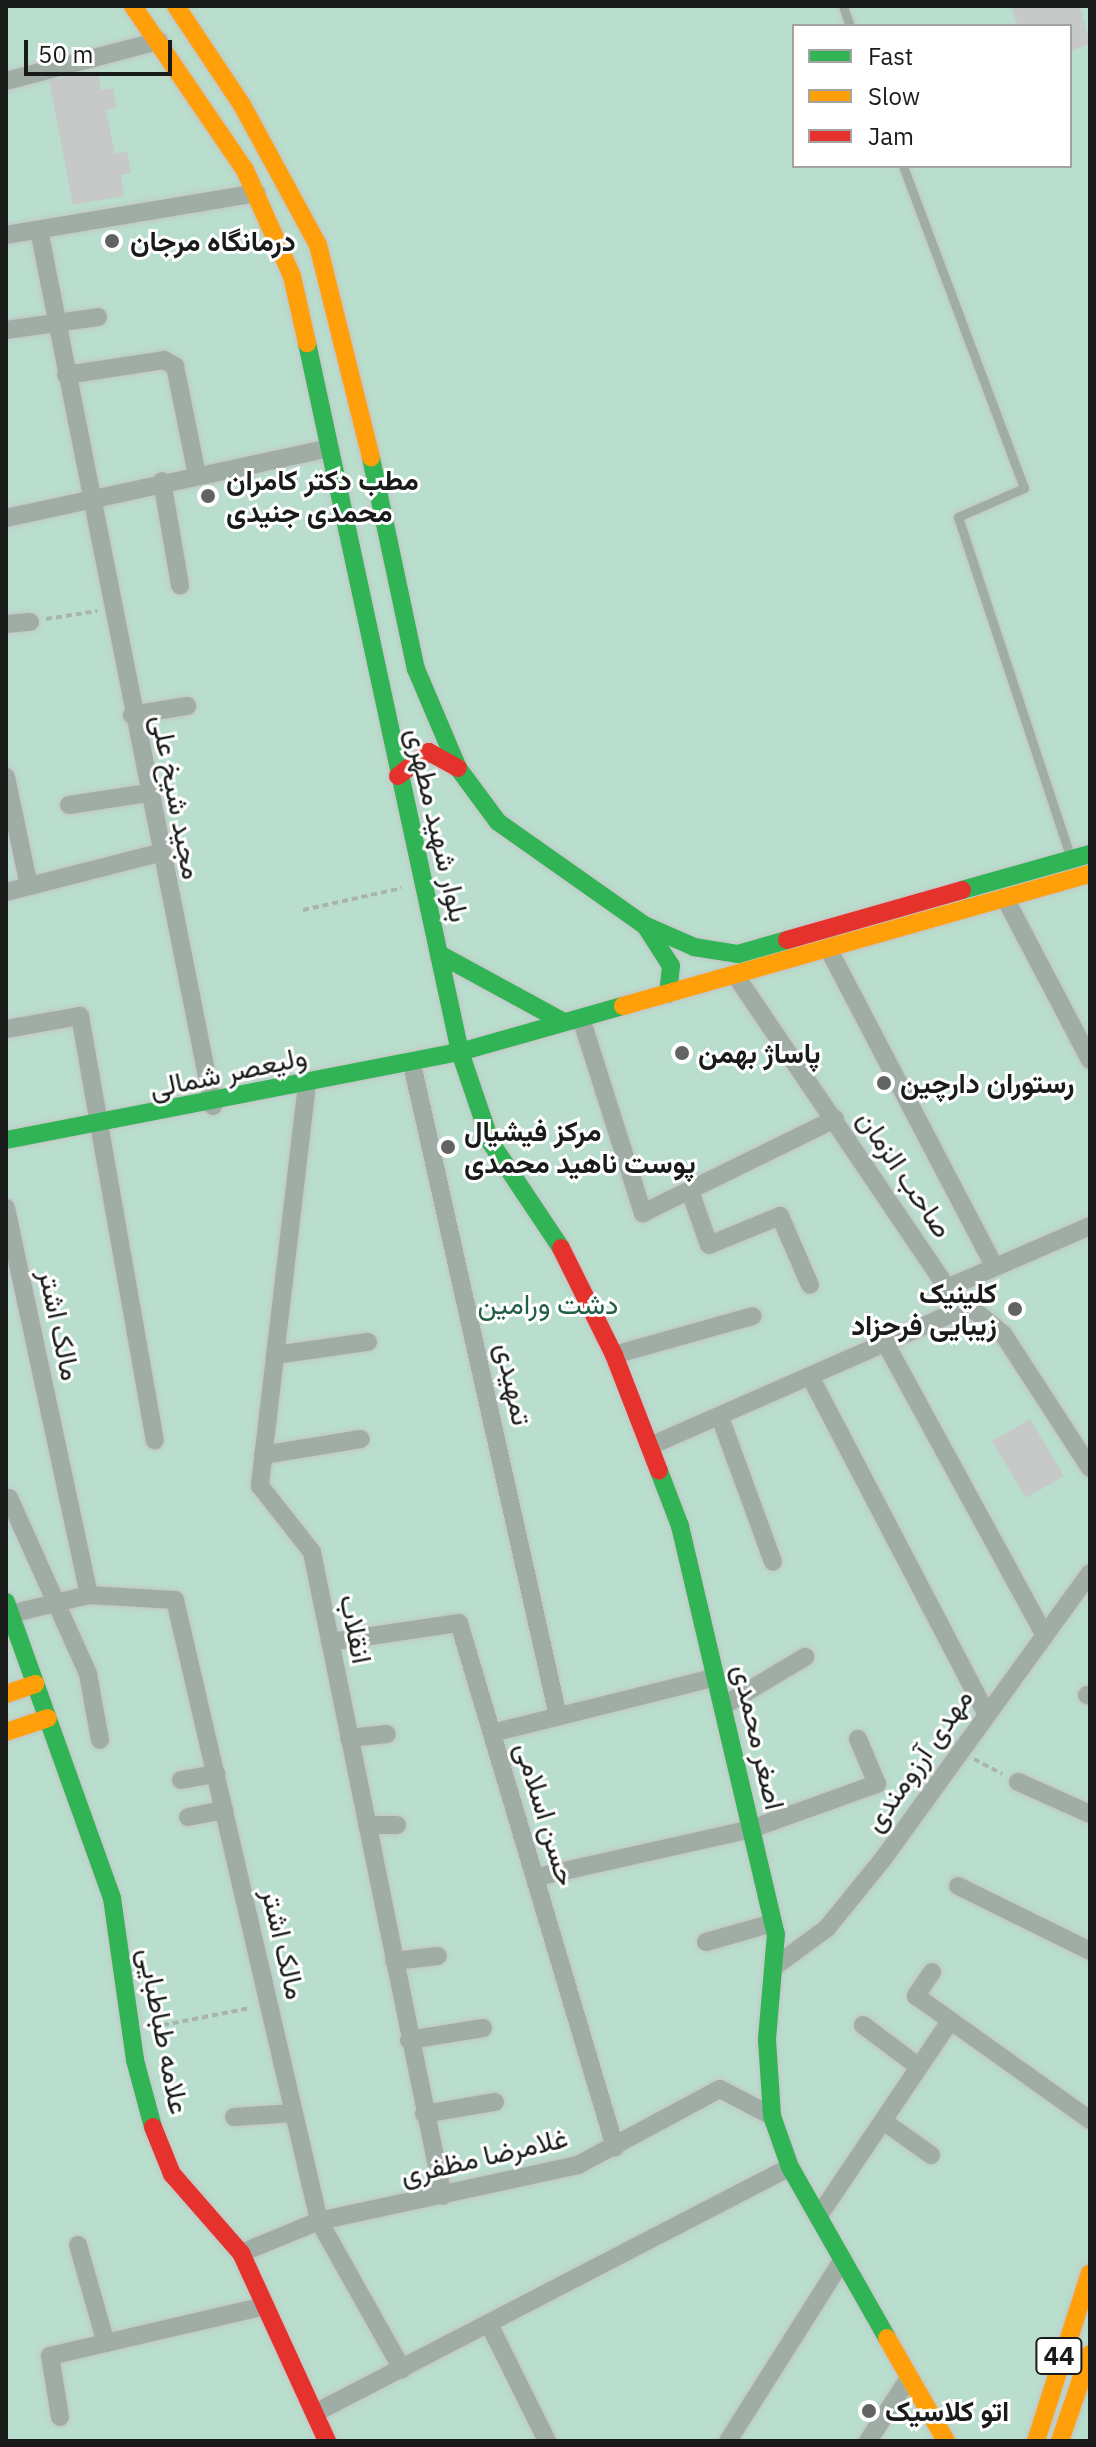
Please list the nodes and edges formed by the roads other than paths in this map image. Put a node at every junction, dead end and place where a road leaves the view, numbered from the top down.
1 (133, 6) edge
2 (176, 6) edge
3 (159, 41) junction
4 (6, 81) edge
5 (904, 168) edge
6 (256, 193) junction
7 (39, 230) junction
8 (6, 235) edge
9 (98, 317) dead end
10 (57, 324) junction
11 (6, 330) edge
12 (66, 375) junction
13 (326, 449) junction
14 (197, 475) junction
15 (162, 481) junction
16 (89, 498) junction
17 (6, 518) edge
18 (180, 585) dead end
19 (30, 622) road end
20 (6, 624) edge
21 (187, 706) dead end
22 (132, 715) junction
23 (437, 720) junction
24 (387, 729) junction
25 (458, 768) junction
26 (398, 776) junction
27 (6, 777) edge
28 (147, 793) junction
29 (69, 805) dead end
30 (159, 853) junction
31 (1081, 857) edge
32 (1090, 874) edge
33 (29, 886) junction
34 (6, 892) edge
35 (1006, 900) junction
36 (644, 925) junction
37 (829, 950) junction
38 (439, 954) junction
39 (738, 979) junction
40 (668, 994) junction
41 (572, 1020) junction
42 (6, 1029) edge
43 (460, 1052) junction
44 (1090, 1060) edge
45 (412, 1064) junction
46 (307, 1084) junction
47 (213, 1106) junction
48 (835, 1119) junction
49 (98, 1126) junction
50 (6, 1140) edge
51 (690, 1191) junction
52 (6, 1208) edge
53 (1090, 1226) edge
54 (994, 1265) junction
55 (810, 1285) dead end
56 (947, 1288) junction
57 (966, 1307) junction
58 (753, 1316) dead end
59 (368, 1342) dead end
60 (887, 1346) junction
61 (275, 1355) junction
62 (614, 1355) junction
63 (811, 1378) junction
64 (720, 1417) junction
65 (361, 1439) dead end
66 (155, 1440) dead end
67 (650, 1446) junction
68 (263, 1455) junction
69 (1090, 1468) edge
70 (9, 1498) dead end
71 (773, 1562) dead end
72 (1090, 1573) edge
73 (89, 1595) junction
74 (53, 1604) junction
75 (8, 1608) edge
76 (1044, 1634) junction
77 (330, 1642) junction
78 (805, 1657) dead end
79 (716, 1677) junction
80 (35, 1684) junction
81 (6, 1694) edge
82 (723, 1706) junction
83 (985, 1711) junction
84 (558, 1716) junction
85 (48, 1718) junction
86 (6, 1732) edge
87 (492, 1733) junction
88 (387, 1734) dead end
89 (349, 1738) junction
90 (858, 1739) dead end
91 (100, 1740) dead end
92 (216, 1774) junction
93 (181, 1780) dead end
94 (1018, 1782) road end
95 (224, 1810) junction
96 (1090, 1814) edge
97 (188, 1817) dead end
98 (367, 1825) junction
99 (397, 1825) dead end
100 (751, 1829) junction
101 (537, 1877) junction
102 (958, 1886) dead end
103 (773, 1923) junction
104 (706, 1942) dead end
105 (1090, 1951) edge
106 (438, 1956) dead end
107 (394, 1961) junction
108 (778, 1964) junction
109 (932, 1972) dead end
110 (948, 2024) junction
111 (863, 2025) dead end
112 (483, 2028) dead end
113 (409, 2040) junction
114 (919, 2067) junction
115 (495, 2102) dead end
116 (294, 2113) junction
117 (424, 2114) junction
118 (772, 2116) junction
119 (234, 2117) dead end
120 (1090, 2120) edge
121 (883, 2121) junction
122 (615, 2147) junction
123 (931, 2155) dead end
124 (790, 2167) junction
125 (443, 2196) junction
126 (818, 2217) junction
127 (319, 2221) junction
128 (78, 2245) dead end
129 (241, 2253) junction
130 (842, 2261) junction
131 (1090, 2273) edge
132 (265, 2306) junction
133 (489, 2324) junction
134 (106, 2343) junction
135 (1090, 2354) edge
136 (402, 2369) junction
137 (909, 2378) junction
138 (315, 2413) junction
139 (60, 2417) dead end
140 (327, 2441) edge
141 (547, 2441) edge
142 (728, 2441) edge
143 (868, 2441) edge
144 (946, 2441) edge
145 (1036, 2441) edge
146 (1060, 2441) edge

1 - 3 main road, بلوار شهید مطهری
2 - 23 main road, بلوار شهید مطهری
3 - 4 street
3 - 6 main road, بلوار شهید مطهری
5 - 31 lane
6 - 7 street
6 - 13 main road, بلوار شهید مطهری
7 - 8 street
7 - 10 street, مجید شیخ علی
9 - 10 street
10 - 11 street
10 - 12 street, مجید شیخ علی
12 - 14 street
12 - 16 street, مجید شیخ علی
13 - 14 street
13 - 24 main road, بلوار شهید مطهری
14 - 15 street
15 - 16 street
15 - 18 street
16 - 17 street
16 - 22 street, مجید شیخ علی
19 - 20 street
21 - 22 street
22 - 28 street, مجید شیخ علی
23 - 24 main road
23 - 25 main road, بلوار شهید مطهری
24 - 26 main road, بلوار شهید مطهری
25 - 26 main road
25 - 36 main road, بلوار شهید مطهری
26 - 38 main road, بلوار شهید مطهری
27 - 33 street
28 - 29 street
28 - 30 street, مجید شیخ علی
30 - 33 street
30 - 47 street, مجید شیخ علی
31 - 36 main road, بلوار شهید مطهری
32 - 35 main road
33 - 34 street
35 - 37 main road
35 - 44 street
36 - 40 main road
37 - 39 main road
37 - 54 street
38 - 41 main road
38 - 43 main road, بلوار شهید مطهری
39 - 40 main road
39 - 48 street, صاحب الزمان
40 - 41 main road
41 - 43 main road
41 - 51 street
42 - 49 street
43 - 45 main road, ولیعصر شمالی
43 - 62 main road, اصغر محمدی
45 - 46 main road, ولیعصر شمالی
45 - 84 street, تمهیدی
46 - 47 main road, ولیعصر شمالی
46 - 61 street, انقلاب
47 - 49 main road, ولیعصر شمالی
48 - 51 street
48 - 56 street, صاحب الزمان
49 - 50 main road, ولیعصر شمالی
49 - 66 street
51 - 55 street
52 - 73 street, مالک اشتر
53 - 54 street
54 - 56 street
56 - 57 street, صاحب الزمان
57 - 60 street
57 - 69 street, صاحب الزمان
58 - 62 street
59 - 61 street
60 - 63 street
60 - 76 street
61 - 68 street, انقلاب
62 - 67 main road, اصغر محمدی
63 - 64 street
63 - 83 street
64 - 67 street
64 - 71 street
65 - 68 street
67 - 79 main road, اصغر محمدی
68 - 77 street, انقلاب
70 - 74 street
72 - 76 street, مهدی آرزومندی
73 - 74 street, مالک اشتر
73 - 92 street, مالک اشتر
74 - 75 street, مالک اشتر
74 - 91 street
75 - 80 main road, علامه طباطبایی
76 - 83 street, مهدی آرزومندی
77 - 87 street, حسن اسلامی
77 - 89 street, انقلاب
78 - 82 street
79 - 82 main road, اصغر محمدی
79 - 84 street
80 - 81 main road
80 - 85 main road, علامه طباطبایی
82 - 100 main road, اصغر محمدی
83 - 108 street, مهدی آرزومندی
84 - 87 street
85 - 86 main road
85 - 129 main road, علامه طباطبایی
87 - 101 street, حسن اسلامی
88 - 89 street
89 - 98 street, انقلاب
90 - 100 street
92 - 93 street
92 - 95 street, مالک اشتر
94 - 96 street
95 - 97 street
95 - 116 street, مالک اشتر
98 - 99 street
98 - 107 street, انقلاب
100 - 101 street
100 - 103 main road, اصغر محمدی
101 - 122 street, حسن اسلامی
102 - 105 street
103 - 104 street
103 - 108 main road, اصغر محمدی
106 - 107 street
107 - 113 street, انقلاب
108 - 118 main road, اصغر محمدی
109 - 110 street
110 - 114 street
110 - 120 street
111 - 114 street
112 - 113 street
113 - 117 street, انقلاب
114 - 121 street
115 - 117 street
116 - 119 street
116 - 127 street, مالک اشتر
117 - 125 street, انقلاب
118 - 122 street, غلامرضا مظفری
118 - 124 main road, اصغر محمدی
121 - 123 street
121 - 126 street
122 - 125 street, غلامرضا مظفری
124 - 126 main road, اصغر محمدی
124 - 133 street
125 - 127 street, غلامرضا مظفری
126 - 130 main road, اصغر محمدی
127 - 129 street, غلامرضا مظفری
127 - 136 street, مالک اشتر
128 - 134 street
129 - 132 main road, علامه طباطبایی
130 - 137 main road, اصغر محمدی
130 - 142 street
131 - 145 main road, 44
132 - 134 street
132 - 138 main road, علامه طباطبایی
133 - 136 street
133 - 141 street
134 - 139 street
135 - 146 main road
136 - 138 street
137 - 143 street
137 - 144 main road, اصغر محمدی
138 - 140 main road, علامه طباطبایی

